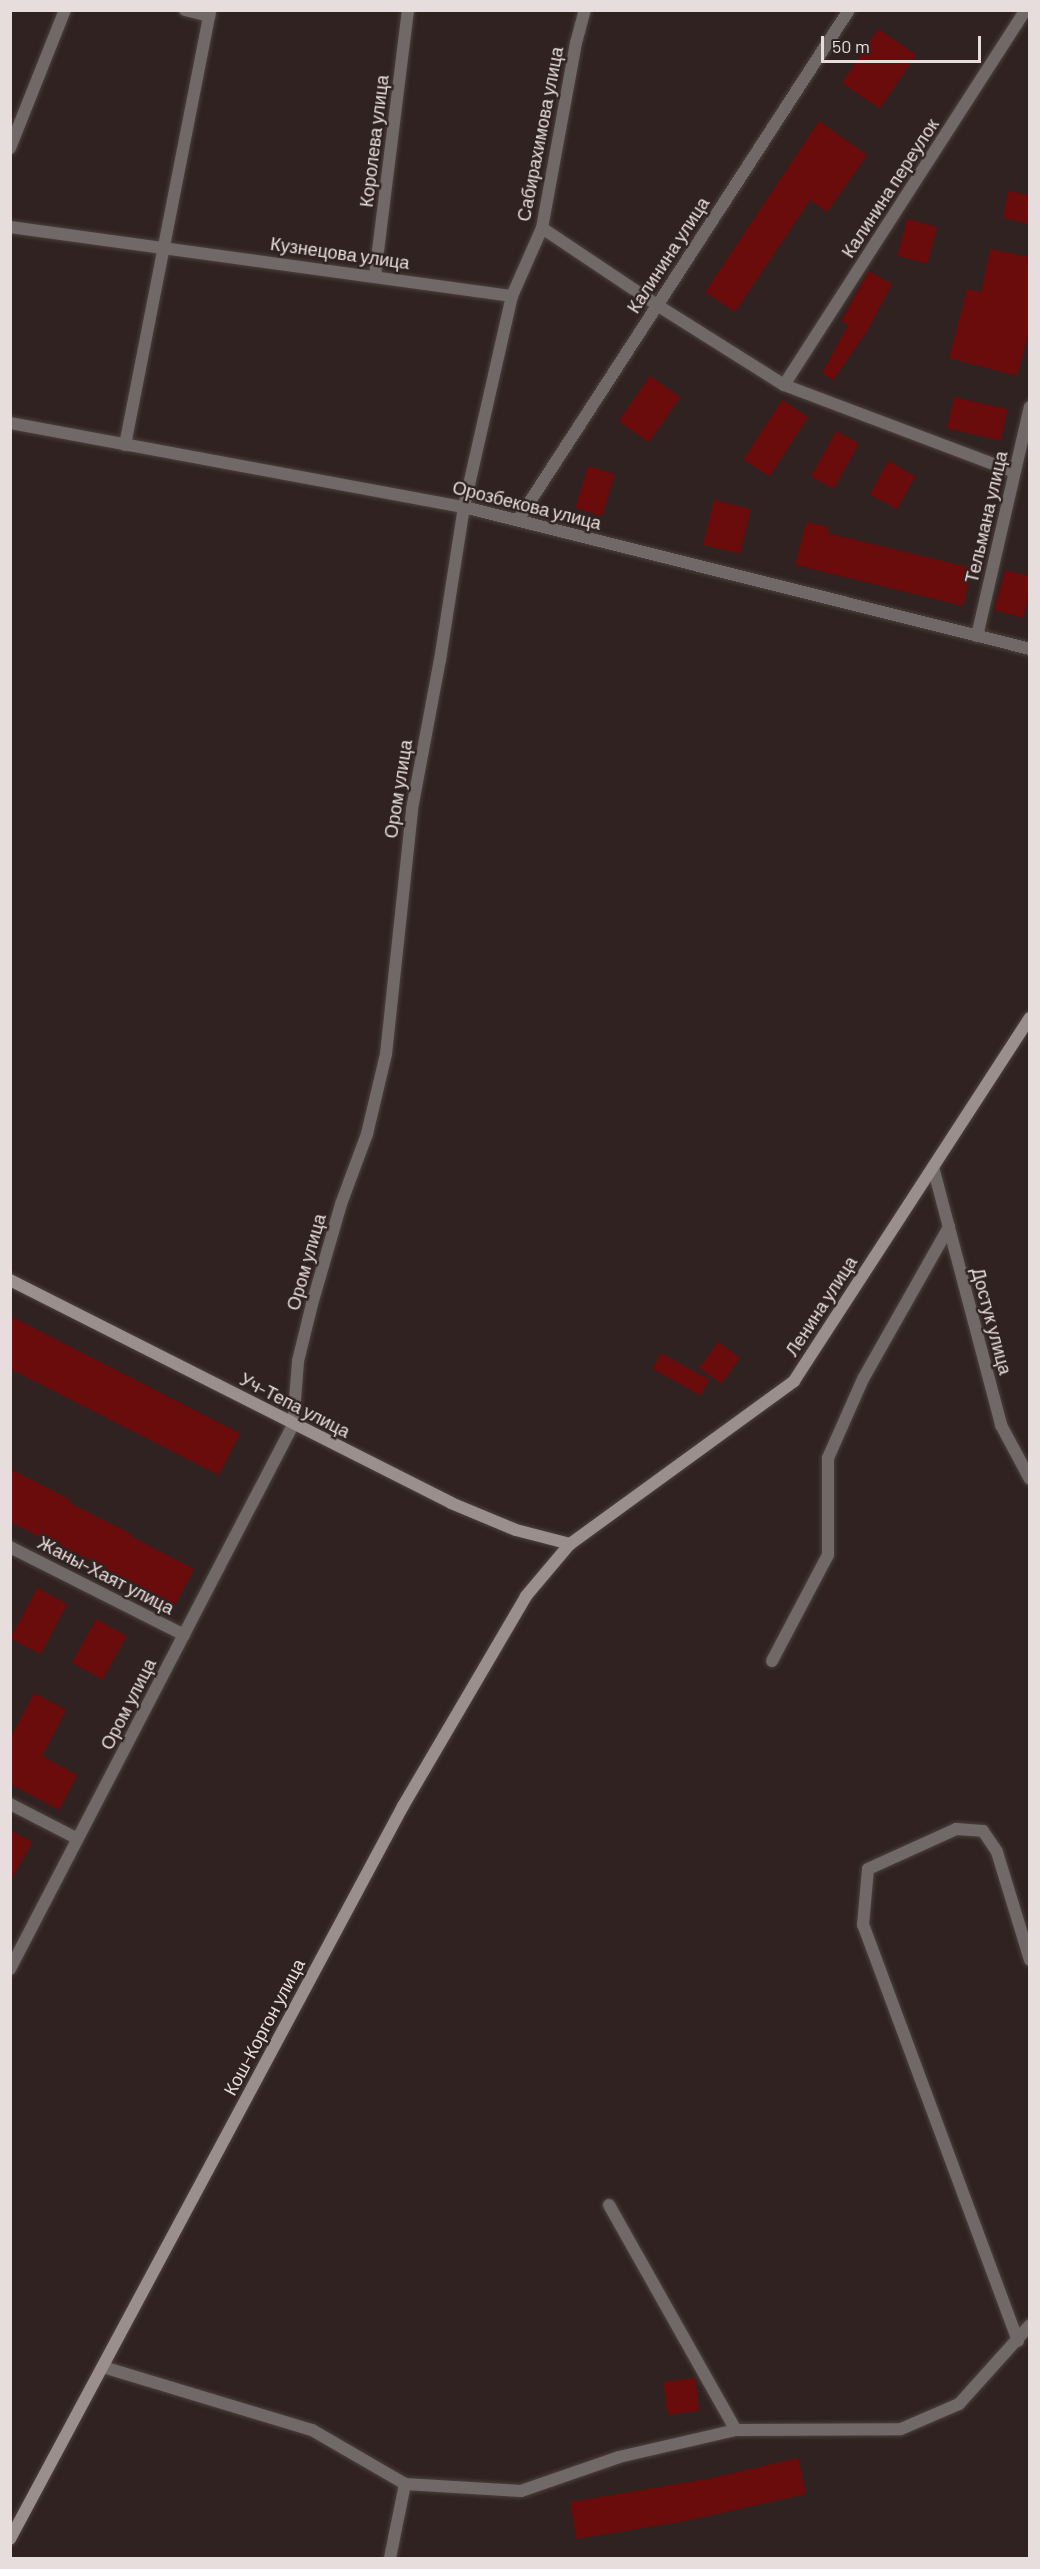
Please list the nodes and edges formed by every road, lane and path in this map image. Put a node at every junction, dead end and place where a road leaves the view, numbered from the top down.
1 (65, 10) edge
2 (185, 10) edge
3 (408, 10) edge
4 (585, 10) edge
5 (849, 10) edge
6 (1026, 10) edge
7 (210, 13) edge
8 (10, 148) edge
9 (10, 226) edge
10 (542, 228) junction
11 (164, 248) junction
12 (375, 275) junction
13 (512, 296) junction
14 (657, 305) junction
15 (784, 385) junction
16 (1029, 407) edge
17 (10, 423) edge
18 (125, 445) junction
19 (1014, 472) junction
20 (464, 507) junction
21 (518, 520) junction
22 (977, 636) junction
23 (1029, 649) edge
24 (1029, 1018) edge
25 (933, 1167) junction
26 (949, 1227) junction
27 (10, 1280) edge
28 (293, 1425) junction
29 (1029, 1479) edge
30 (570, 1544) junction
31 (10, 1547) edge
32 (184, 1635) junction
33 (772, 1661) dead end
34 (10, 1804) edge
35 (78, 1839) junction
36 (1029, 1960) edge
37 (10, 1969) edge
38 (609, 2205) dead end
39 (1029, 2325) edge
40 (1018, 2341) junction
41 (103, 2367) junction
42 (736, 2430) junction
43 (405, 2484) junction
44 (10, 2539) edge
45 (390, 2559) edge

1 - 8 street
2 - 7 street
3 - 12 street, Королева улица
4 - 10 street, Сабирахимова улица
5 - 14 street, Калинина улица
6 - 15 street, Калинина переулок
7 - 11 street
9 - 11 street, Кузнецова улица
10 - 13 street, Сабирахимова улица
10 - 14 street
11 - 12 street, Кузнецова улица
11 - 18 street
12 - 13 street, Кузнецова улица
13 - 20 street, Сабирахимова улица
14 - 15 street
14 - 21 street, Калинина улица
15 - 19 street
16 - 19 street, Тельмана улица
17 - 18 street, Орозбекова улица
18 - 20 street, Орозбекова улица
19 - 22 street, Тельмана улица
20 - 21 street, Орозбекова улица
20 - 28 street, Ором улица
21 - 22 street, Орозбекова улица
22 - 23 street, Орозбекова улица
24 - 25 street, Ленина улица
25 - 26 street, Достук улица
25 - 30 street, Ленина улица
26 - 29 street, Достук улица
26 - 33 street
27 - 28 street, Уч-Тепа улица
28 - 30 street, Уч-Тепа улица
28 - 32 street, Ором улица
30 - 41 street, Кош-Коргон улица
31 - 32 street, Жаны-Хаят улица
32 - 35 street, Ором улица
34 - 35 street
35 - 37 street, Ором улица
36 - 40 street
38 - 42 street
39 - 40 street
40 - 42 street
41 - 43 street
41 - 44 street, Кош-Коргон улица
42 - 43 street
43 - 45 street

